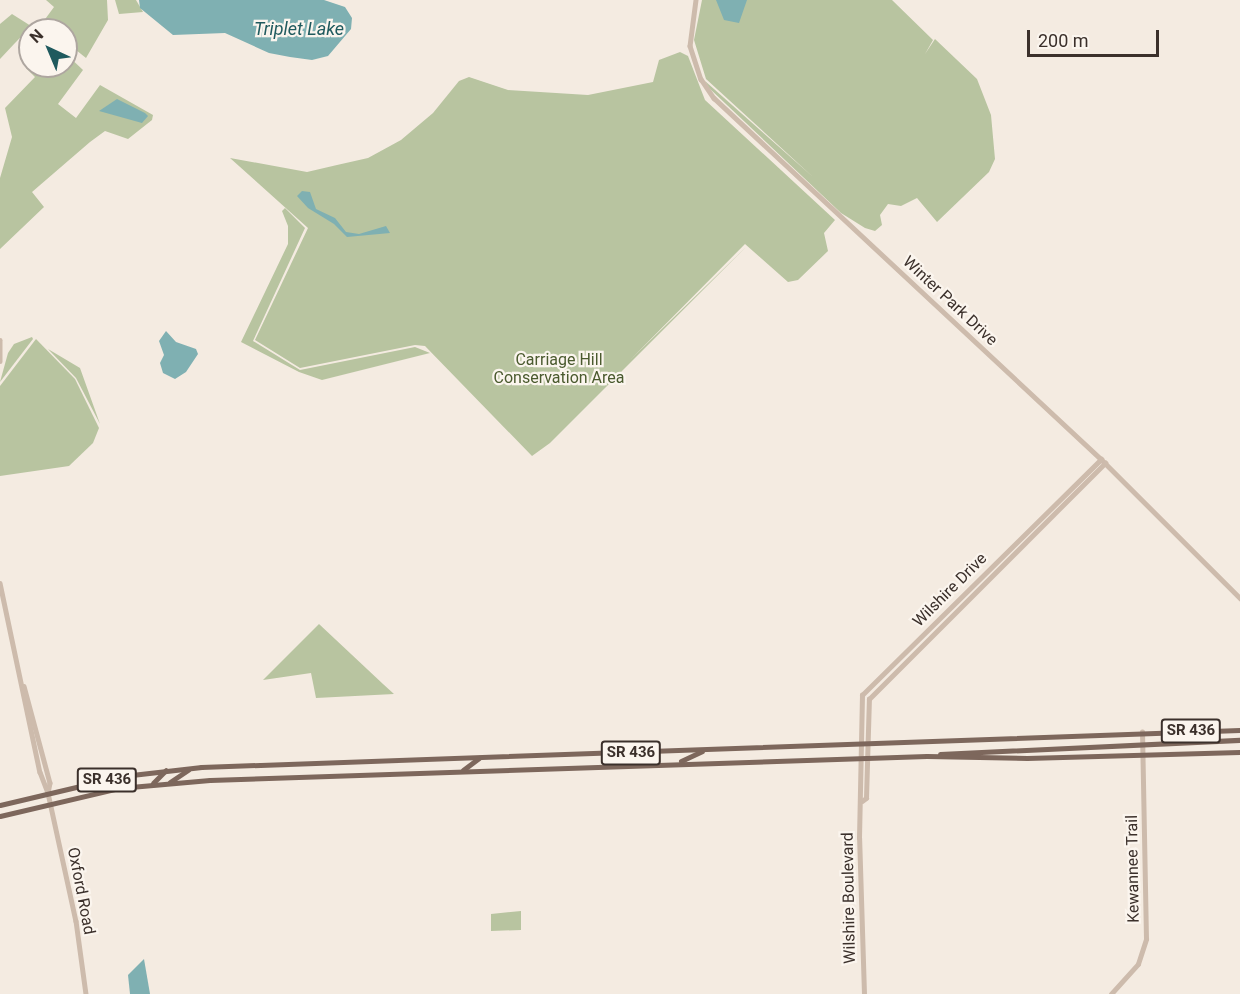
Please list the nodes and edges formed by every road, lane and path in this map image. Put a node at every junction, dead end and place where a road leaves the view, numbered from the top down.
1 (696, 0) edge
2 (0, 340) edge
3 (0, 360) edge
4 (1101, 459) junction
5 (1105, 463) junction
6 (1055, 502) junction
7 (1061, 507) junction
8 (988, 569) junction
9 (993, 574) junction
10 (0, 583) edge
11 (1240, 598) edge
12 (859, 706) junction
13 (866, 708) junction
14 (1240, 730) edge
15 (1142, 732) junction
16 (1240, 740) edge
17 (1142, 744) junction
18 (858, 745) junction
19 (866, 745) junction
20 (729, 750) junction
21 (703, 751) junction
22 (1240, 752) edge
23 (1142, 754) junction
24 (927, 756) junction
25 (498, 757) junction
26 (479, 758) junction
27 (859, 758) junction
28 (867, 758) junction
29 (707, 763) junction
30 (671, 764) junction
31 (192, 768) junction
32 (166, 770) junction
33 (486, 770) junction
34 (462, 771) junction
35 (151, 783) junction
36 (170, 783) junction
37 (48, 793) junction
38 (862, 801) junction
39 (50, 803) junction
40 (0, 804) edge
41 (0, 816) edge
42 (86, 994) edge
43 (864, 994) edge
44 (1111, 994) edge

1 - 4 street, Winter Park Drive
2 - 3 street
4 - 5 street, Winter Park Drive
4 - 6 street, Wilshire Drive
5 - 7 street, Wilshire Drive
5 - 11 street, Winter Park Drive
6 - 7 street
6 - 8 street, Wilshire Drive
7 - 9 street, Wilshire Drive
8 - 9 street
8 - 12 street, Wilshire Drive
9 - 13 street, Wilshire Drive
10 - 37 street, Oxford Road
12 - 13 street
12 - 18 street
13 - 19 street
14 - 15 main road, SR 436
15 - 17 street, Kewannee Trail
15 - 19 main road, SR 436
16 - 17 main road
17 - 23 street, Kewannee Trail
17 - 24 main road
18 - 19 main road, SR 436
18 - 20 main road, SR 436
18 - 27 street
19 - 28 street
20 - 21 main road, SR 436
20 - 29 main road
21 - 25 main road, SR 436
21 - 30 main road
22 - 23 main road, SR 436
23 - 24 main road, SR 436
23 - 44 street, Kewannee Trail
24 - 28 main road, SR 436
25 - 26 main road, SR 436
25 - 33 main road
26 - 31 main road, SR 436
26 - 34 main road
27 - 28 main road, SR 436
27 - 29 main road, SR 436
27 - 38 street, Wilshire Boulevard
28 - 38 street, Wilshire Boulevard
29 - 30 main road, SR 436
30 - 33 main road, SR 436
31 - 32 main road, SR 436
31 - 36 main road
32 - 35 main road
32 - 37 main road, SR 436
33 - 34 main road, SR 436
34 - 36 main road, SR 436
35 - 36 main road, SR 436
35 - 39 main road, SR 436
37 - 39 street, Oxford Road
37 - 40 main road, SR 436
38 - 43 street, Wilshire Boulevard
39 - 41 main road, SR 436
39 - 42 street, Oxford Road

